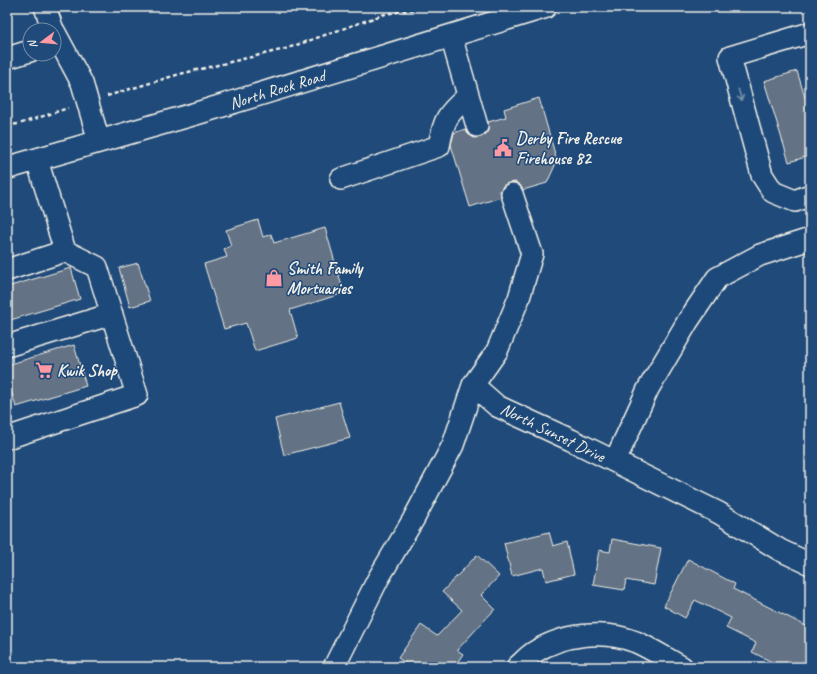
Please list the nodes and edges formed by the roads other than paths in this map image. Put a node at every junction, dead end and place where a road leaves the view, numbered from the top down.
1 (45, 7) edge
2 (545, 7) edge
3 (50, 22) edge
4 (810, 33) edge
5 (451, 36) junction
6 (62, 48) edge
7 (22, 53) edge
8 (7, 58) edge
9 (468, 96) junction
10 (477, 126) dead end
11 (99, 142) junction
12 (37, 160) junction
13 (7, 168) edge
14 (341, 179) dead end
15 (512, 194) dead end
16 (810, 195) edge
17 (810, 239) edge
18 (65, 251) junction
19 (7, 270) edge
20 (112, 314) junction
21 (7, 346) edge
22 (473, 385) junction
23 (7, 438) edge
24 (615, 461) junction
25 (810, 564) edge
26 (334, 667) edge
27 (517, 667) edge
28 (682, 667) edge

1 - 3 street
2 - 5 main road, North Rock Road
4 -> 16 street
5 - 9 street
5 - 11 main road, North Rock Road
6 - 11 street
7 - 8 street
9 - 10 street
9 - 14 street
11 - 12 main road, North Rock Road
12 - 13 main road, North Rock Road
12 - 18 street
15 - 22 street
17 - 24 street
18 - 19 street
18 - 20 street
20 - 21 street
20 - 23 street
22 - 24 street, North Sunset Drive
22 - 26 street
24 - 25 street, North Sunset Drive
27 - 28 street

